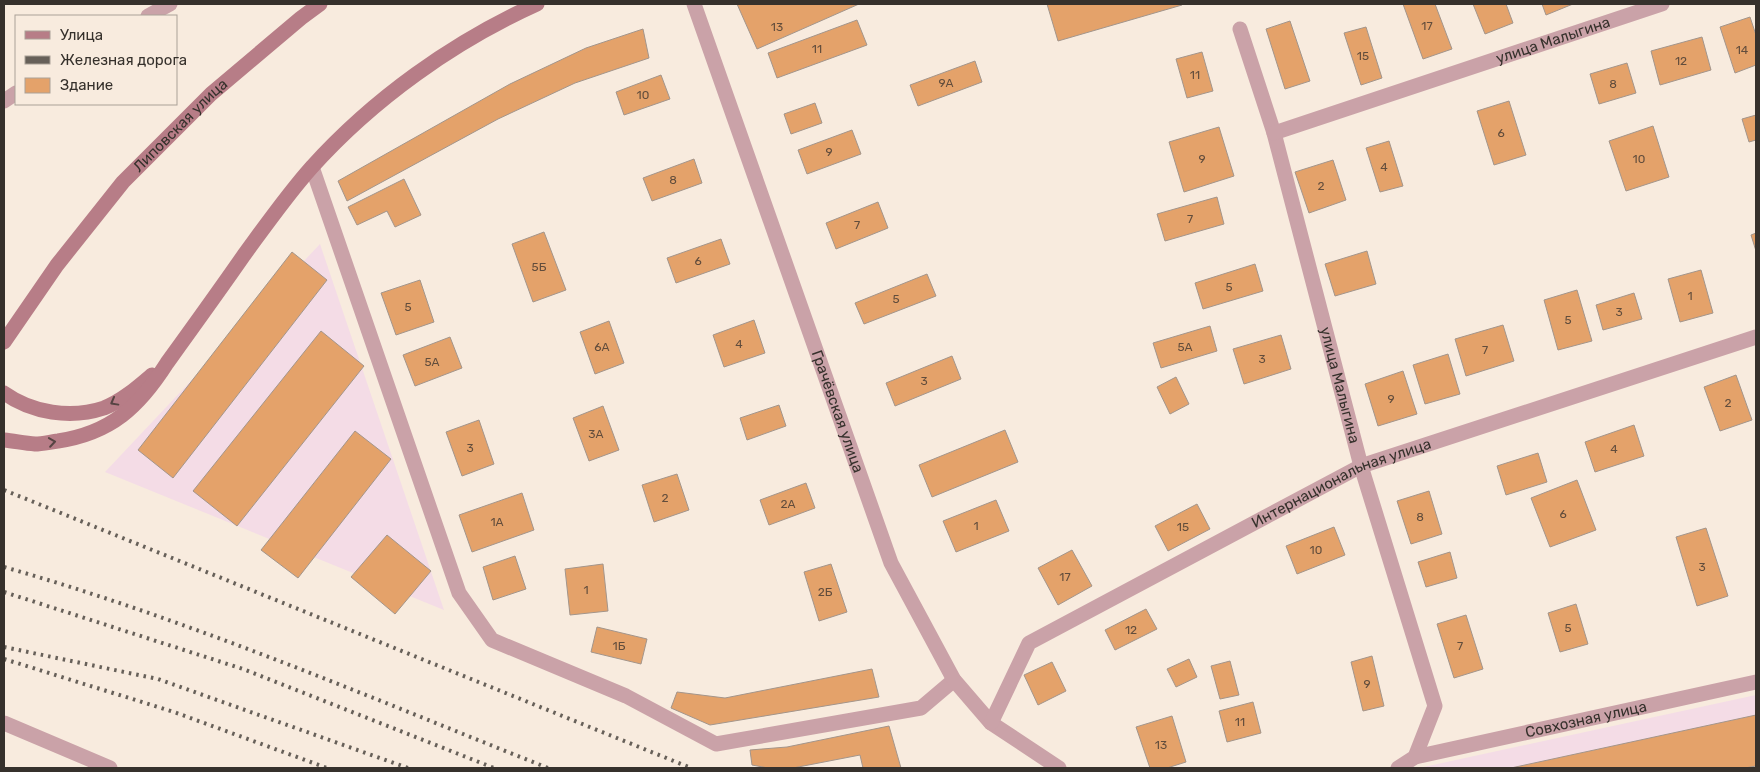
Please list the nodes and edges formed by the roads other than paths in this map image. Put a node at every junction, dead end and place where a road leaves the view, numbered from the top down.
1 (170, 4) edge
2 (320, 4) edge
3 (537, 4) edge
4 (694, 4) edge
5 (1662, 4) edge
6 (150, 15) edge
7 (1240, 29) dead end
8 (15, 95) edge
9 (4, 101) edge
10 (1274, 133) junction
11 (312, 167) junction
12 (1756, 337) edge
13 (4, 342) edge
14 (167, 362) junction
15 (4, 393) edge
16 (4, 440) edge
17 (1360, 466) junction
18 (954, 680) junction
19 (1756, 682) edge
20 (4, 723) edge
21 (991, 723) junction
22 (1414, 757) junction
23 (110, 768) edge
24 (1059, 768) edge
25 (1398, 768) edge

1 - 6 street
2 - 13 street, Липовская улица
3 - 11 street
4 - 18 street, Грачёвская улица
5 - 10 street, улица Малыгина
7 - 10 street, улица Малыгина
8 - 9 street
10 - 17 street, улица Малыгина
11 - 14 street
11 - 18 street
12 - 17 street, Интернациональная улица
14 -> 15 street
16 -> 14 street
17 - 21 street, Интернациональная улица
17 - 22 street, улица Малыгина
18 - 21 street, Грачёвская улица
19 - 22 street, Совхозная улица
20 - 23 street
21 - 24 street, Грачёвская улица
22 - 25 street

